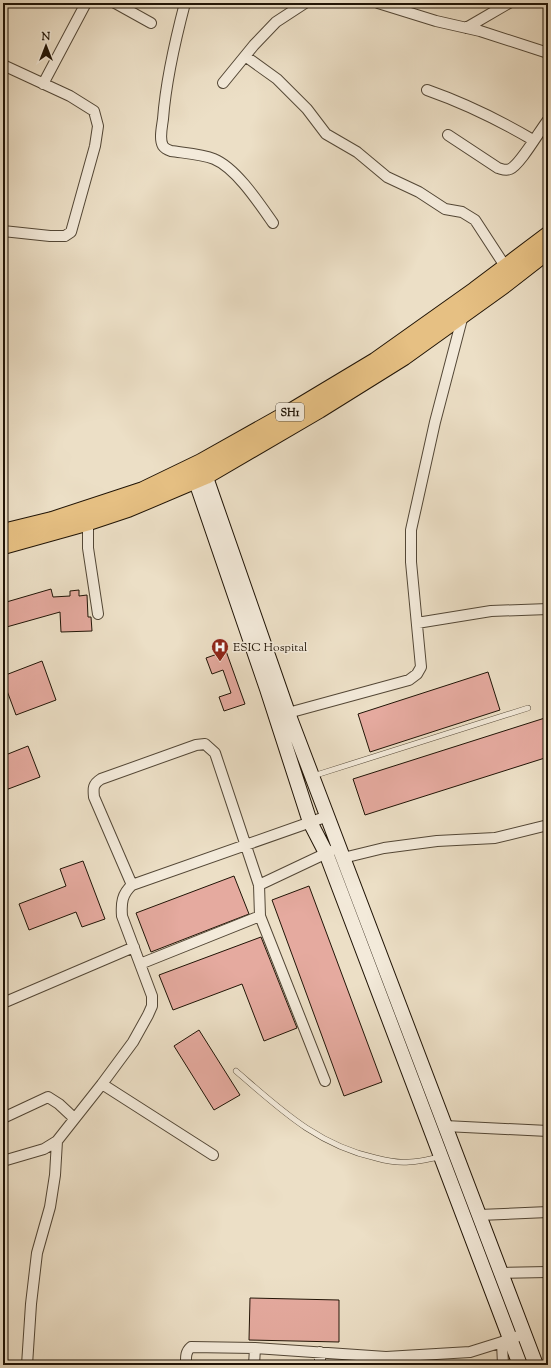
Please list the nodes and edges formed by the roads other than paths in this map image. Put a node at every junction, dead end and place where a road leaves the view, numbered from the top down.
1 (86, 3) edge
2 (114, 3) edge
3 (185, 3) edge
4 (305, 3) edge
5 (378, 3) edge
6 (509, 3) edge
7 (151, 23) dead end
8 (466, 28) junction
9 (548, 53) edge
10 (245, 56) junction
11 (3, 65) edge
12 (223, 83) dead end
13 (43, 84) junction
14 (427, 90) dead end
15 (548, 120) edge
16 (448, 135) dead end
17 (533, 140) junction
18 (273, 223) dead end
19 (3, 231) edge
20 (548, 235) edge
21 (548, 251) edge
22 (505, 266) junction
23 (463, 315) junction
24 (198, 472) junction
25 (88, 515) junction
26 (3, 532) edge
27 (3, 546) edge
28 (548, 609) edge
29 (98, 614) dead end
30 (417, 623) junction
31 (528, 708) dead end
32 (288, 713) junction
33 (312, 776) junction
34 (328, 816) junction
35 (310, 822) junction
36 (548, 826) edge
37 (246, 845) junction
38 (341, 852) junction
39 (326, 853) junction
40 (132, 885) junction
41 (259, 885) junction
42 (260, 916) junction
43 (134, 947) junction
44 (140, 964) junction
45 (3, 1003) edge
46 (236, 1071) dead end
47 (325, 1081) dead end
48 (102, 1084) junction
49 (3, 1118) edge
50 (74, 1118) junction
51 (445, 1126) junction
52 (548, 1131) edge
53 (56, 1141) junction
54 (213, 1155) dead end
55 (441, 1156) junction
56 (3, 1161) edge
57 (548, 1212) edge
58 (479, 1215) junction
59 (548, 1272) edge
60 (501, 1273) junction
61 (524, 1334) junction
62 (506, 1340) junction
63 (255, 1348) junction
64 (320, 1352) junction
65 (386, 1361) edge
66 (27, 1365) edge
67 (186, 1365) edge
68 (254, 1365) edge
69 (320, 1365) edge
70 (503, 1365) edge
71 (520, 1365) edge
72 (536, 1365) edge

1 - 13 street
2 - 7 street
3 - 18 street
4 - 10 street
5 - 8 street
6 - 8 street
8 - 9 street
10 - 12 street
10 - 22 street
11 - 13 street
13 - 19 street
14 - 17 street
15 - 17 street
16 - 17 street
20 - 22 main road, SH1
21 - 23 main road, SH1
22 - 24 main road, SH1
23 - 24 main road, SH1
23 - 30 street
24 - 25 main road, SH1
24 - 32 main road
24 - 35 main road
25 - 26 main road, SH1
25 - 27 main road, SH1
25 - 29 street
28 - 30 street
30 - 32 street
31 - 33 lane
32 - 33 main road
33 - 34 main road
34 - 35 street
34 - 38 main road
35 - 37 street
35 - 39 main road
36 - 38 street
37 - 40 street
37 - 40 street
37 - 41 street
38 - 39 street
38 - 51 main road
39 - 41 street
39 - 55 main road
40 - 43 street
41 - 42 street
42 - 44 street
42 - 47 street
43 - 44 street
43 - 45 street
44 - 48 street
46 - 55 lane
48 - 50 street
48 - 54 street
49 - 50 street
50 - 53 street
51 - 52 street
51 - 58 main road
53 - 56 street
53 - 66 street
55 - 62 main road
57 - 58 street
58 - 60 main road
59 - 60 street
60 - 61 main road
61 - 62 street
61 - 72 main road
62 - 65 street
62 - 70 street
62 - 71 main road
63 - 64 street
63 - 67 street
63 - 68 street
64 - 65 street
64 - 69 street

